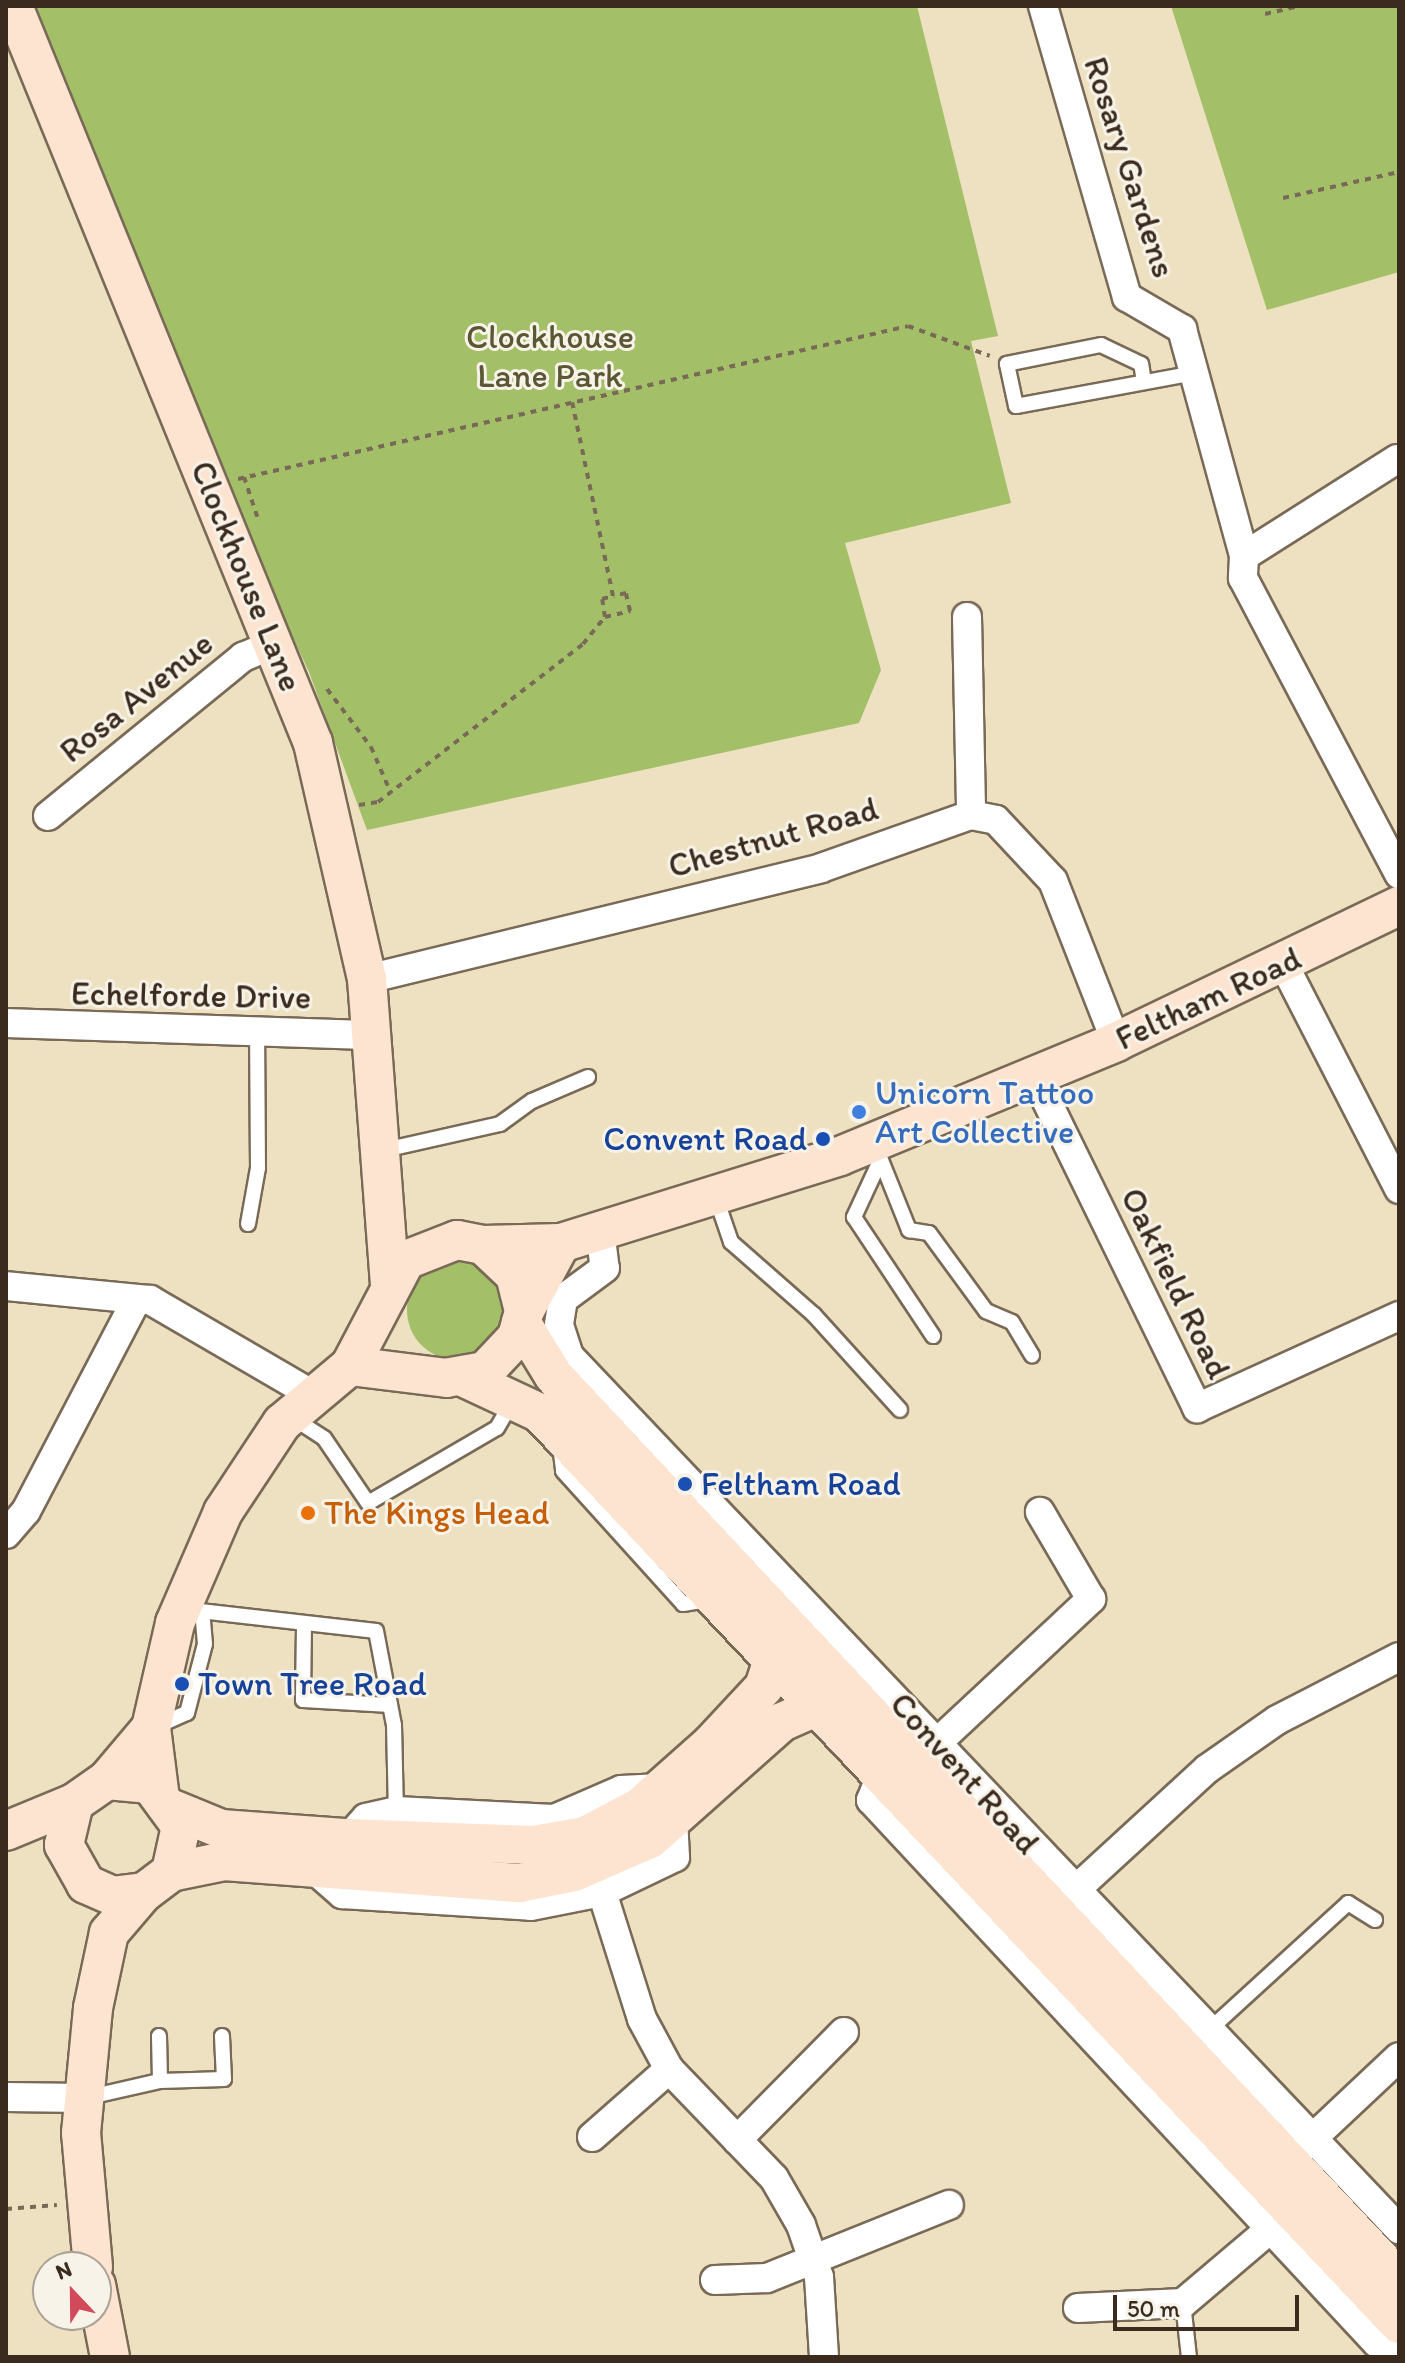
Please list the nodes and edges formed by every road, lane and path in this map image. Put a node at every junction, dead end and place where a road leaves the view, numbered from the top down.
1 (13, 6) edge
2 (1043, 6) edge
3 (1300, 6) edge
4 (1265, 14) dead end
5 (1399, 172) edge
6 (1283, 198) dead end
7 (1007, 364) junction
8 (1194, 373) junction
9 (1144, 382) junction
10 (572, 402) junction
11 (1397, 459) dead end
12 (229, 483) junction
13 (263, 533) dead end
14 (1244, 556) junction
15 (613, 596) junction
16 (605, 617) junction
17 (967, 617) dead end
18 (276, 643) junction
19 (325, 684) dead end
20 (390, 791) junction
21 (331, 811) junction
22 (971, 815) junction
23 (48, 816) dead end
24 (1399, 874) edge
25 (1399, 906) edge
26 (1283, 963) junction
27 (367, 979) junction
28 (6, 1023) edge
29 (257, 1030) junction
30 (375, 1035) junction
31 (1116, 1042) junction
32 (588, 1077) dead end
33 (1035, 1077) junction
34 (877, 1152) junction
35 (380, 1162) junction
36 (1399, 1189) edge
37 (715, 1194) junction
38 (248, 1224) dead end
39 (600, 1230) junction
40 (436, 1242) junction
41 (561, 1243) junction
42 (483, 1245) junction
43 (6, 1286) edge
44 (388, 1294) junction
45 (137, 1299) junction
46 (1399, 1316) edge
47 (522, 1317) junction
48 (933, 1336) dead end
49 (1032, 1355) dead end
50 (350, 1366) junction
51 (444, 1375) junction
52 (514, 1398) junction
53 (300, 1404) junction
54 (900, 1410) dead end
55 (582, 1413) junction
56 (1040, 1512) dead end
57 (6, 1534) edge
58 (191, 1610) junction
59 (304, 1626) junction
60 (1399, 1657) edge
61 (772, 1662) junction
62 (390, 1705) junction
63 (815, 1707) junction
64 (151, 1728) junction
65 (940, 1740) junction
66 (880, 1778) junction
67 (107, 1780) junction
68 (167, 1800) junction
69 (74, 1803) junction
70 (667, 1803) junction
71 (396, 1811) junction
72 (11, 1830) edge
73 (348, 1838) junction
74 (67, 1857) junction
75 (310, 1866) junction
76 (157, 1882) junction
77 (100, 1890) junction
78 (602, 1892) junction
79 (1064, 1900) junction
80 (1375, 1920) dead end
81 (109, 1933) junction
82 (1208, 2031) junction
83 (844, 2032) dead end
84 (159, 2036) dead end
85 (222, 2036) dead end
86 (1399, 2057) edge
87 (669, 2069) junction
88 (160, 2081) junction
89 (6, 2097) edge
90 (85, 2098) junction
91 (592, 2137) dead end
92 (737, 2140) junction
93 (1300, 2149) junction
94 (84, 2203) junction
95 (949, 2205) dead end
96 (6, 2209) edge
97 (1399, 2229) edge
98 (1269, 2230) junction
99 (91, 2251) edge
100 (814, 2262) junction
101 (1399, 2279) edge
102 (715, 2280) dead end
103 (1183, 2303) junction
104 (1078, 2308) dead end
105 (1399, 2324) edge
106 (105, 2331) edge
107 (1399, 2349) edge
108 (110, 2357) edge
109 (824, 2357) edge
110 (1189, 2357) edge

1 - 12 main road, Clockhouse Lane
2 - 8 street, Rosary Gardens
3 - 4 path
5 - 6 path
7 - 9 lane
7 - 9 lane
7 - 10 path
8 - 9 lane
8 - 14 street, Rosary Gardens
10 - 12 path
10 - 15 path
11 - 14 street
12 - 13 path
12 - 18 main road, Clockhouse Lane
14 - 24 street, Rosary Gardens
15 - 16 path
15 - 16 path
16 - 20 path
17 - 22 street
18 - 21 main road, Clockhouse Lane
18 - 23 street, Rosa Avenue
19 - 20 path
20 - 21 path
21 - 27 main road, Clockhouse Lane
22 - 27 street, Chestnut Road
22 - 31 street
25 - 26 main road, Feltham Road
26 - 31 main road, Feltham Road
26 - 36 street
27 - 30 main road, Clockhouse Lane
28 - 29 street, Echelforde Drive
29 - 30 street, Echelforde Drive
29 - 38 lane
30 - 35 main road, Clockhouse Lane
31 - 33 main road, Feltham Road
32 - 35 lane
33 - 34 main road, Feltham Road
33 - 46 street, Oakfield Road
34 - 37 main road, Feltham Road
34 - 48 lane
34 - 49 lane
35 - 40 main road
35 - 44 main road, Clockhouse Lane
37 - 39 main road, Feltham Road
37 - 54 lane
39 - 41 main road, Feltham Road
39 - 55 street, Convent Road
40 - 42 main road
40 - 44 main road
41 - 42 main road, Feltham Road
41 - 47 main road
42 - 47 main road
43 - 45 street
44 - 50 main road
44 - 51 main road
45 - 53 street
45 - 57 street
47 - 51 main road
47 - 55 main road, Convent Road
50 - 51 main road
50 - 53 main road
51 - 52 main road, Convent Road
52 - 53 lane
52 - 55 main road, Convent Road
53 - 58 main road
55 - 61 main road, Convent Road
55 - 65 street, Convent Road
55 - 79 main road, Convent Road
56 - 65 street
58 - 59 lane
58 - 64 main road
59 - 62 lane
59 - 62 lane
60 - 79 street
61 - 63 main road, Convent Road
61 - 70 main road
62 - 71 lane
63 - 66 main road, Convent Road
63 - 70 main road
64 - 67 main road
64 - 68 main road
65 - 79 street, Convent Road
66 - 98 street, Convent Road
66 - 105 main road, Convent Road
67 - 68 main road
67 - 69 main road
68 - 73 main road
68 - 76 main road
69 - 72 main road
69 - 74 main road
70 - 71 street
70 - 73 main road
70 - 75 main road
70 - 78 street
71 - 73 street
72 - 74 main road
74 - 77 main road
75 - 76 main road
75 - 78 street
76 - 77 main road
76 - 81 main road
77 - 81 main road
78 - 87 street
79 - 82 street, Convent Road
79 - 93 main road, Convent Road
80 - 82 lane
81 - 90 main road
82 - 93 street, Convent Road
83 - 92 street
84 - 88 lane
85 - 88 lane
86 - 93 street
87 - 91 street
87 - 92 street
88 - 90 lane
89 - 90 street
90 - 94 main road
92 - 100 street
93 - 97 street, Convent Road
93 - 101 main road, Convent Road
94 - 96 path
94 - 99 main road
95 - 100 street
98 - 103 street
98 - 107 street, Convent Road
100 - 102 street
100 - 109 street
103 - 104 street
103 - 110 lane
106 - 108 main road

